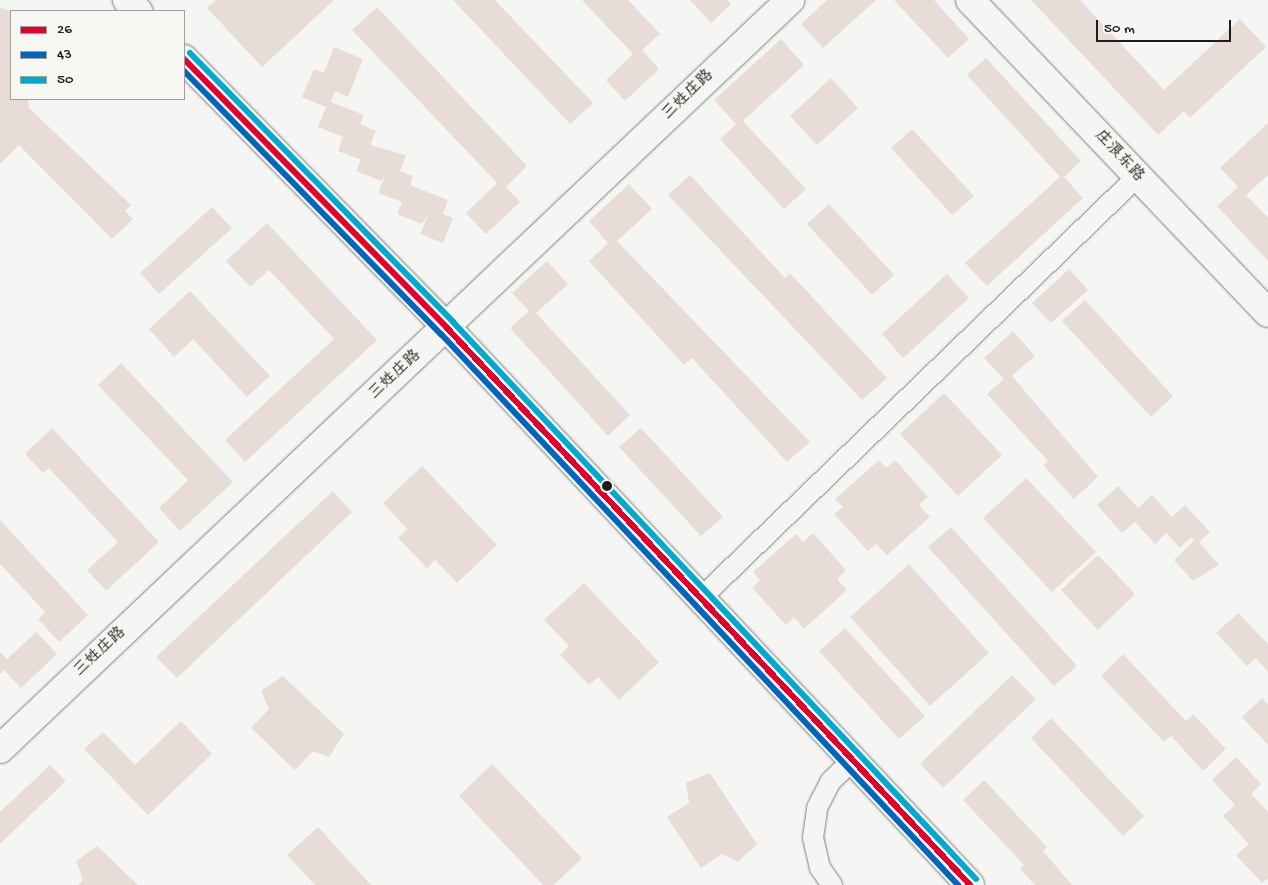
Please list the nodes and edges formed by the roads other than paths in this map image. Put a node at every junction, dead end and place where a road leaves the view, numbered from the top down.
1 (127, 0) edge
2 (790, 0) edge
3 (970, 0) edge
4 (137, 10) edge
5 (185, 59) edge
6 (1137, 177) junction
7 (1268, 313) edge
8 (447, 328) junction
9 (701, 598) junction
10 (0, 749) edge
11 (853, 760) junction
12 (829, 884) edge
13 (970, 885) edge

1 - 4 street
2 - 8 street, 三姓庄路
3 - 6 street, 庄浪东路
5 - 8 street
6 - 7 street, 庄浪东路
6 - 9 street
8 - 9 street
8 - 10 street, 三姓庄路
9 - 11 street
11 - 12 street
11 - 13 street

